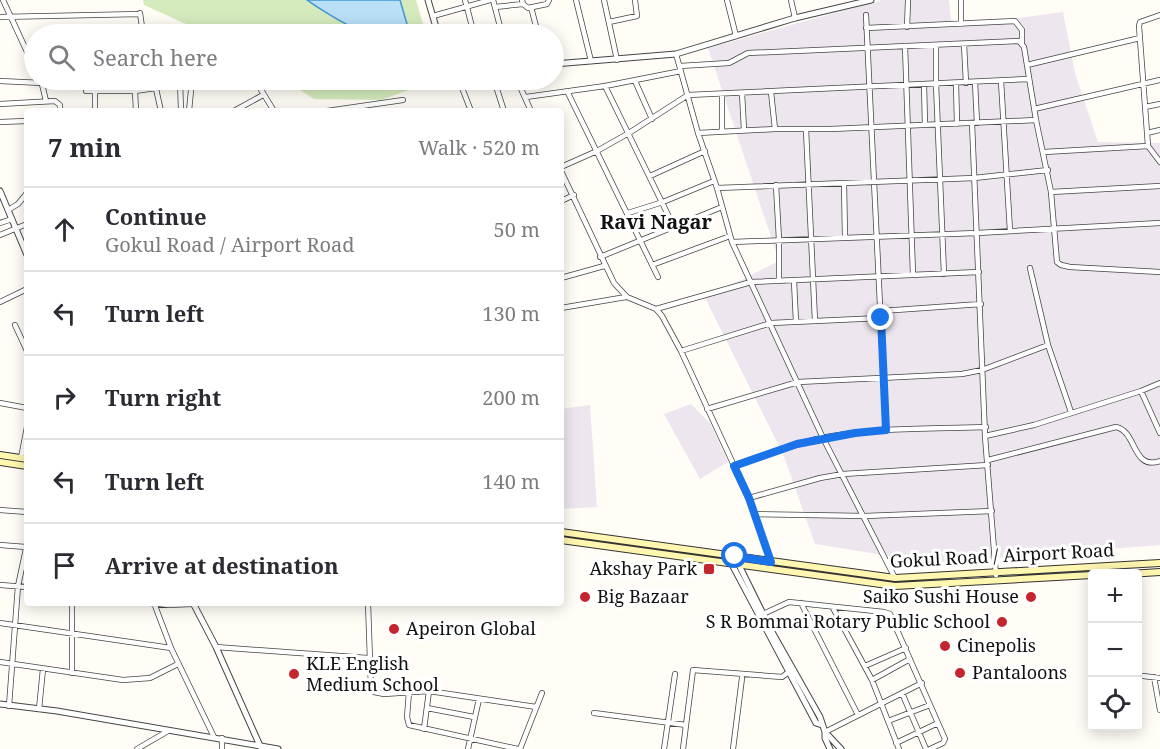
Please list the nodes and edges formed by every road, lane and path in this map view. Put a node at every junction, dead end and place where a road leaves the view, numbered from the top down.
1 (3, 0) edge
2 (428, 0) edge
3 (465, 0) edge
4 (491, 0) edge
5 (549, 0) edge
6 (576, 0) edge
7 (604, 0) edge
8 (634, 0) edge
9 (727, 0) edge
10 (791, 0) edge
11 (871, 0) edge
12 (961, 0) edge
13 (908, 1) edge
14 (523, 2) edge
15 (853, 2) edge
16 (466, 7) junction
17 (495, 7) junction
18 (531, 7) junction
19 (866, 15) dead end
20 (1160, 15) edge
21 (433, 16) junction
22 (0, 17) edge
23 (11, 17) junction
24 (795, 18) junction
25 (609, 22) junction
26 (142, 24) edge
27 (435, 24) edge
28 (471, 24) edge
29 (499, 24) edge
30 (535, 24) edge
31 (961, 24) junction
32 (907, 27) junction
33 (866, 28) junction
34 (736, 36) junction
35 (1140, 39) junction
36 (1022, 43) junction
37 (964, 44) junction
38 (24, 45) edge
39 (936, 45) junction
40 (905, 46) junction
41 (867, 48) junction
42 (676, 54) junction
43 (617, 60) junction
44 (591, 61) junction
45 (564, 63) edge
46 (1027, 65) junction
47 (680, 69) junction
48 (1029, 79) junction
49 (1, 80) edge
50 (1160, 80) edge
51 (24, 81) edge
52 (635, 81) junction
53 (1001, 81) junction
54 (975, 82) junction
55 (956, 83) junction
56 (966, 83) junction
57 (924, 84) junction
58 (936, 84) junction
59 (1143, 84) junction
60 (907, 85) junction
61 (605, 87) junction
62 (868, 87) junction
63 (44, 90) edge
64 (142, 90) edge
65 (156, 90) edge
66 (180, 90) edge
67 (191, 90) edge
68 (260, 90) edge
69 (463, 90) edge
70 (497, 90) edge
71 (522, 90) edge
72 (86, 91) dead end
73 (95, 91) junction
74 (135, 91) junction
75 (771, 92) junction
76 (568, 93) junction
77 (742, 93) junction
78 (722, 94) junction
79 (263, 95) junction
80 (688, 95) junction
81 (526, 97) junction
82 (403, 100) dead end
83 (46, 101) junction
84 (0, 104) edge
85 (1160, 104) edge
86 (1145, 107) junction
87 (59, 108) edge
88 (95, 108) edge
89 (136, 108) edge
90 (160, 108) edge
91 (181, 108) edge
92 (189, 108) edge
93 (239, 108) edge
94 (272, 108) edge
95 (348, 108) edge
96 (470, 108) edge
97 (503, 108) edge
98 (530, 108) edge
99 (1035, 109) junction
100 (652, 118) junction
101 (1036, 120) junction
102 (24, 121) edge
103 (0, 122) edge
104 (1003, 122) junction
105 (974, 123) junction
106 (957, 124) junction
107 (925, 125) junction
108 (938, 125) junction
109 (908, 126) junction
110 (870, 127) junction
111 (774, 129) junction
112 (744, 130) junction
113 (806, 130) junction
114 (1160, 130) edge
115 (722, 131) junction
116 (629, 133) junction
117 (698, 133) junction
118 (1147, 133) junction
119 (1149, 146) junction
120 (597, 151) junction
121 (705, 151) junction
122 (1044, 152) junction
123 (1160, 162) edge
124 (564, 168) edge
125 (1048, 170) junction
126 (564, 175) edge
127 (1006, 175) junction
128 (650, 176) junction
129 (974, 177) junction
130 (941, 179) junction
131 (875, 180) junction
132 (910, 180) junction
133 (714, 181) junction
134 (810, 183) junction
135 (844, 183) junction
136 (776, 185) junction
137 (1160, 186) edge
138 (717, 188) junction
139 (1051, 192) junction
140 (1, 194) edge
141 (574, 195) junction
142 (24, 197) edge
143 (564, 200) edge
144 (663, 202) junction
145 (722, 207) junction
146 (8, 210) junction
147 (628, 213) junction
148 (12, 219) junction
149 (0, 223) edge
150 (1160, 223) edge
151 (24, 225) edge
152 (16, 227) junction
153 (674, 227) junction
154 (1054, 229) junction
155 (1011, 231) junction
156 (912, 234) junction
157 (942, 234) junction
158 (977, 234) junction
159 (0, 235) edge
160 (876, 236) junction
161 (845, 237) junction
162 (813, 238) junction
163 (731, 239) junction
164 (780, 240) junction
165 (641, 241) junction
166 (24, 247) edge
167 (600, 256) junction
168 (652, 265) junction
169 (604, 266) junction
170 (1029, 268) dead end
171 (979, 272) junction
172 (1160, 272) edge
173 (944, 273) junction
174 (913, 275) junction
175 (564, 277) edge
176 (657, 277) dead end
177 (879, 277) junction
178 (794, 280) junction
179 (814, 280) junction
180 (779, 281) junction
181 (751, 282) junction
182 (24, 290) edge
183 (627, 297) junction
184 (0, 302) edge
185 (981, 304) junction
186 (564, 308) edge
187 (656, 309) junction
188 (881, 311) junction
189 (881, 318) junction
190 (816, 321) junction
191 (796, 322) junction
192 (771, 323) junction
193 (15, 325) dead end
194 (24, 344) edge
195 (1048, 345) junction
196 (681, 351) junction
197 (982, 370) junction
198 (883, 378) junction
199 (798, 382) junction
200 (1160, 383) edge
201 (1141, 391) junction
202 (0, 403) edge
203 (24, 407) edge
204 (707, 409) junction
205 (1071, 412) junction
206 (986, 427) junction
207 (886, 430) junction
208 (1160, 433) edge
209 (985, 436) junction
210 (823, 438) junction
211 (0, 455) edge
212 (24, 459) edge
213 (1160, 461) edge
214 (0, 462) edge
215 (988, 463) junction
216 (24, 466) edge
217 (734, 466) junction
218 (843, 474) junction
219 (749, 498) junction
220 (0, 510) edge
221 (992, 511) junction
222 (24, 512) edge
223 (754, 514) junction
224 (865, 516) junction
225 (564, 532) edge
226 (564, 540) edge
227 (0, 545) edge
228 (24, 546) edge
229 (727, 555) junction
230 (735, 556) junction
231 (24, 559) edge
232 (771, 562) junction
233 (1160, 564) edge
234 (730, 565) junction
235 (739, 566) junction
236 (774, 570) junction
237 (1160, 572) edge
238 (996, 573) junction
239 (1142, 573) edge
240 (1088, 576) edge
241 (895, 578) junction
242 (996, 581) junction
243 (0, 585) edge
244 (18, 586) junction
245 (24, 587) edge
246 (801, 603) junction
247 (72, 606) edge
248 (153, 606) edge
249 (195, 606) edge
250 (368, 606) edge
251 (833, 608) junction
252 (757, 609) junction
253 (763, 614) junction
254 (0, 623) edge
255 (16, 625) junction
256 (72, 634) junction
257 (216, 647) junction
258 (171, 648) junction
259 (906, 648) junction
260 (368, 658) junction
261 (910, 659) junction
262 (0, 662) edge
263 (178, 663) junction
264 (12, 664) junction
265 (865, 666) junction
266 (43, 669) junction
267 (790, 671) junction
268 (72, 673) junction
269 (675, 674) dead end
270 (1143, 676) dead end
271 (1157, 677) edge
272 (742, 678) dead end
273 (872, 680) junction
274 (922, 683) junction
275 (429, 691) junction
276 (409, 692) junction
277 (542, 693) dead end
278 (902, 693) junction
279 (479, 699) junction
280 (880, 703) junction
281 (0, 705) edge
282 (930, 705) junction
283 (9, 706) junction
284 (536, 707) junction
285 (428, 708) junction
286 (39, 709) junction
287 (1160, 710) edge
288 (594, 713) dead end
289 (911, 713) junction
290 (858, 715) junction
291 (474, 717) junction
292 (888, 722) junction
293 (668, 723) junction
294 (938, 723) junction
295 (686, 725) junction
296 (424, 729) junction
297 (169, 730) junction
298 (825, 732) junction
299 (919, 732) junction
300 (214, 737) junction
301 (470, 737) junction
302 (222, 738) junction
303 (896, 743) junction
304 (260, 747) edge
305 (137, 749) edge
306 (222, 749) edge
307 (275, 749) edge
308 (468, 749) edge
309 (519, 749) edge
310 (664, 749) edge
311 (683, 749) edge
312 (733, 749) edge
313 (830, 749) edge
314 (841, 749) edge
315 (899, 749) edge
316 (928, 749) edge

1 - 23 street
2 - 21 street
3 - 16 street
4 - 16 street
4 - 17 street
5 - 18 street
6 - 44 street
7 - 25 street
8 - 25 street
9 - 34 street
10 - 24 street
11 - 15 street
12 - 31 street
13 - 32 street
14 - 17 street
14 - 18 street
15 - 24 street
16 - 21 street
16 - 28 street
17 - 29 street
18 - 30 street
19 - 33 street
20 - 35 street
21 - 27 street
22 - 23 street
23 - 26 street
23 - 38 street
24 - 34 street
25 - 43 street
31 - 32 street
31 - 36 street
32 - 33 street
33 - 41 street
34 - 42 street
35 - 46 street
35 - 59 street
36 - 37 street
36 - 46 street
37 - 39 street
37 - 56 street
39 - 40 street
39 - 58 street
40 - 41 street
40 - 60 street
41 - 47 street
41 - 62 street
42 - 43 street
42 - 47 street
43 - 44 street
44 - 45 street
46 - 48 street
47 - 52 street
47 - 80 street
48 - 53 street
48 - 99 street
49 - 51 street
50 - 59 street
52 - 61 street
52 - 100 street
53 - 54 street
53 - 104 street
54 - 56 street
54 - 105 street
55 - 56 street
55 - 58 street
55 - 106 street
57 - 58 street
57 - 60 street
57 - 107 street
58 - 108 street
59 - 86 street
59 - 99 street
60 - 62 street
60 - 109 street
61 - 76 street
61 - 116 street
62 - 75 street
62 - 110 street
63 - 83 street
64 - 74 street
65 - 90 street
66 - 91 street
67 - 92 street
68 - 79 street
69 - 96 street
70 - 97 street
71 - 81 street
72 - 73 street
73 - 74 street
73 - 88 street
74 - 89 street
75 - 77 street
75 - 111 street
76 - 81 street
76 - 120 street
77 - 78 street
77 - 112 street
78 - 80 street
78 - 115 street
79 - 93 street
79 - 94 street
80 - 100 street
80 - 117 street
81 - 98 street
82 - 95 street
83 - 84 street
83 - 87 street
85 - 86 street
86 - 118 street
99 - 101 street
100 - 116 street
101 - 104 street
101 - 122 street
102 - 103 street
104 - 105 street
104 - 127 street
105 - 106 street
105 - 129 street
106 - 108 street
107 - 108 street
107 - 109 street
108 - 130 street
109 - 110 street
109 - 132 street
110 - 113 street
110 - 131 street
111 - 112 street
111 - 113 street
112 - 115 street
113 - 134 street
114 - 118 street
115 - 117 street
116 - 120 street
116 - 128 street
117 - 121 street
118 - 119 street
119 - 122 street
119 - 123 street
120 - 124 street
120 - 147 street
121 - 128 street
121 - 133 street
122 - 125 street
125 - 127 street
125 - 139 street
126 - 141 street
127 - 129 street
127 - 155 street
128 - 144 street
129 - 130 street
129 - 158 street
130 - 132 street
130 - 157 street
131 - 132 street
131 - 135 street
131 - 160 street
132 - 156 street
133 - 138 street
133 - 144 street
134 - 135 street
134 - 136 street
134 - 162 street
135 - 161 street
136 - 138 street
136 - 164 street
137 - 139 street
138 - 145 street
139 - 154 street
140 - 146 street
141 - 143 street
141 - 167 street
142 - 146 street
144 - 147 street
144 - 153 street
145 - 153 street
145 - 163 street
146 - 148 street
147 - 165 street
148 - 149 street
148 - 152 street
150 - 154 street
151 - 152 street
152 - 159 street
152 - 166 street
153 - 165 street
154 - 155 street
154 - 172 street
155 - 158 street
156 - 157 street
156 - 160 street
156 - 174 street
157 - 158 street
157 - 173 street
158 - 171 street
160 - 161 street
160 - 177 street
161 - 162 street
162 - 164 street
162 - 179 street
163 - 164 street
163 - 168 street
163 - 181 street
164 - 180 street
165 - 167 street
165 - 168 street
167 - 169 street
168 - 176 street
169 - 175 street
169 - 183 street
170 - 195 street
171 - 173 street
171 - 185 street
173 - 174 street
174 - 177 street
177 - 179 street
177 - 188 street
178 - 179 street
178 - 180 street
178 - 191 street
179 - 190 street
180 - 181 street
181 - 187 street
181 - 192 street
182 - 184 street
183 - 186 street
183 - 187 street
185 - 188 street
185 - 197 street
187 - 196 street
188 - 189 street
189 - 190 street
189 - 198 street
190 - 191 street
191 - 192 street
192 - 196 street
192 - 199 street
193 - 194 street
195 - 197 street
195 - 205 street
196 - 204 street
197 - 198 street
197 - 206 street
198 - 199 street
198 - 207 street
199 - 204 street
199 - 210 street
200 - 201 street
201 - 205 street
201 - 208 street
202 - 203 street
204 - 217 street
205 - 209 street
206 - 207 street
206 - 209 street
207 - 210 street
209 - 215 street
210 - 217 street
210 - 218 street
211 - 212 main road
213 - 215 street
214 - 216 main road
215 - 218 street
215 - 221 street
217 - 219 street
218 - 219 street
218 - 224 street
219 - 223 street
220 - 222 street
221 - 224 street
221 - 238 street
223 - 224 street
223 - 232 street
224 - 241 street
225 - 229 main road, Gokul Road / Airport Road
226 - 234 main road, Gokul Road / Airport Road
227 - 228 street
229 - 230 main road, Gokul Road / Airport Road
229 - 234 street
230 - 232 main road, Gokul Road / Airport Road
230 - 235 street
231 - 244 street
232 - 236 street
232 - 241 main road, Gokul Road / Airport Road
233 - 238 main road, Gokul Road / Airport Road
234 - 235 main road, Gokul Road / Airport Road
234 - 252 street
235 - 236 main road, Gokul Road / Airport Road
235 - 252 street
236 - 242 main road, Gokul Road / Airport Road
237 - 239 main road, Gokul Road / Airport Road
238 - 241 main road, Gokul Road / Airport Road
238 - 242 street
240 - 242 main road, Gokul Road / Airport Road
243 - 244 street
244 - 245 street
244 - 255 street
246 - 251 street
246 - 253 street
246 - 290 street
247 - 256 street
248 - 258 street
249 - 257 street
250 - 260 street
251 - 259 street
251 - 265 street
252 - 253 street
252 - 267 street
253 - 267 street
254 - 255 street
255 - 256 street
255 - 264 street
256 - 258 street
256 - 268 street
257 - 260 street
257 - 304 street
258 - 263 street
259 - 261 street
259 - 265 street
260 - 276 street
261 - 273 street
261 - 274 street
262 - 264 street
263 - 268 street
263 - 300 street
264 - 266 street
264 - 283 street
265 - 273 street
266 - 268 street
266 - 286 street
267 - 295 street
267 - 298 street
269 - 293 street
270 - 271 street
271 - 287 street
272 - 312 street
273 - 280 street
274 - 278 street
274 - 282 street
275 - 276 street
275 - 279 street
275 - 285 street
276 - 296 street
277 - 284 street
278 - 280 street
278 - 289 street
279 - 284 street
279 - 291 street
280 - 290 street
280 - 292 street
281 - 283 street
282 - 289 street
282 - 294 street
283 - 286 street
284 - 309 street
285 - 291 street
285 - 296 street
286 - 297 street
288 - 293 street
289 - 292 street
289 - 299 street
290 - 298 street
291 - 301 street
292 - 303 street
293 - 295 street
293 - 310 street
294 - 299 street
294 - 316 street
295 - 311 street
296 - 301 street
297 - 300 street
297 - 305 street
298 - 313 street
298 - 314 street
299 - 303 street
299 - 316 street
300 - 302 street
301 - 308 street
301 - 309 street
302 - 304 street
302 - 306 street
303 - 315 street
304 - 307 street

